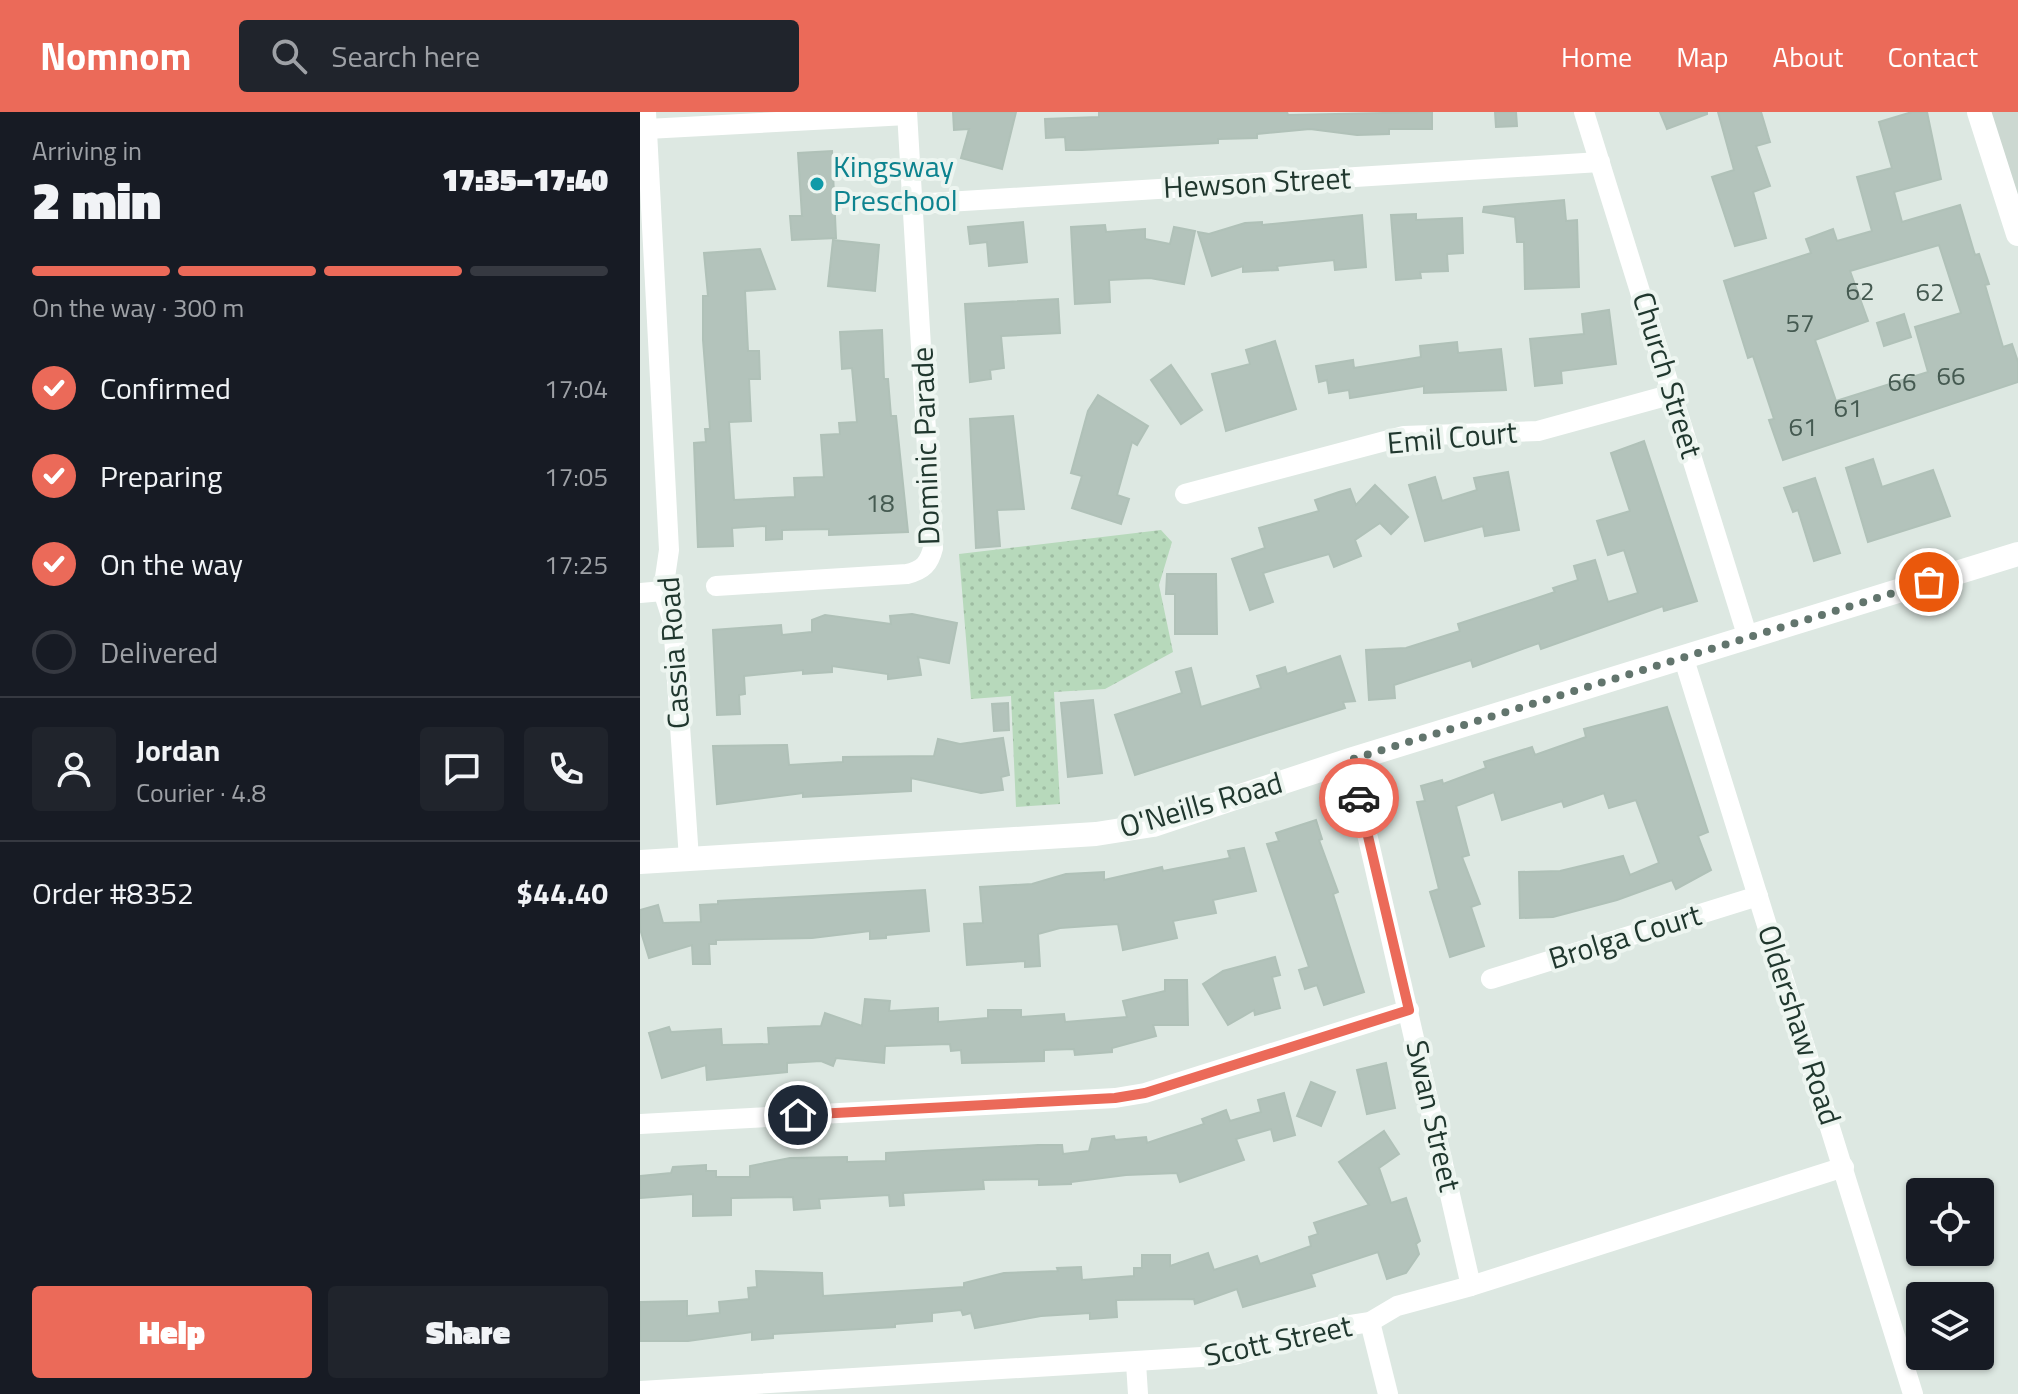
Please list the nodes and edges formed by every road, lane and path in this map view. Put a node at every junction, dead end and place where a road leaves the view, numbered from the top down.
1 (1584, 112) edge
2 (1979, 112) edge
3 (907, 113) edge
4 (647, 121) edge
5 (1600, 162) junction
6 (914, 204) junction
7 (2018, 234) edge
8 (1673, 394) junction
9 (1185, 494) dead end
10 (2018, 554) edge
11 (716, 586) dead end
12 (663, 591) junction
13 (640, 593) edge
14 (1748, 638) junction
15 (1683, 656) junction
16 (1350, 760) junction
17 (689, 859) junction
18 (640, 862) edge
19 (1758, 896) junction
20 (1491, 979) dead end
21 (1409, 1010) junction
22 (640, 1124) edge
23 (1844, 1167) junction
24 (1471, 1286) junction
25 (1370, 1322) junction
26 (1136, 1363) junction
27 (875, 1386) edge
28 (640, 1391) edge
29 (1138, 1394) edge
30 (1388, 1394) edge
31 (1913, 1394) edge

1 - 5 street, Church Street
2 - 7 street
3 - 4 street
3 - 6 street, Dominic Parade
4 - 12 street, Cassia Road
5 - 6 street, Hewson Street
5 - 8 street, Church Street
6 - 11 street, Dominic Parade
8 - 9 street, Emil Court
8 - 14 street, Church Street
10 - 14 street, O'Neills Road
12 - 13 street
12 - 17 street, Cassia Road
14 - 15 street, O'Neills Road
15 - 16 street, O'Neills Road
15 - 19 street, Oldershaw Road
16 - 17 street, O'Neills Road
16 - 21 street, Swan Street
17 - 18 street, O'Neills Road
19 - 20 street, Brolga Court
19 - 23 street, Oldershaw Road
21 - 22 street
21 - 24 street, Swan Street
23 - 24 street, Scott Street
23 - 31 street, Oldershaw Road
24 - 25 street, Scott Street
25 - 26 street, Scott Street
25 - 30 street
26 - 27 street, Scott Street
26 - 29 street
27 - 28 street, Scott Street

